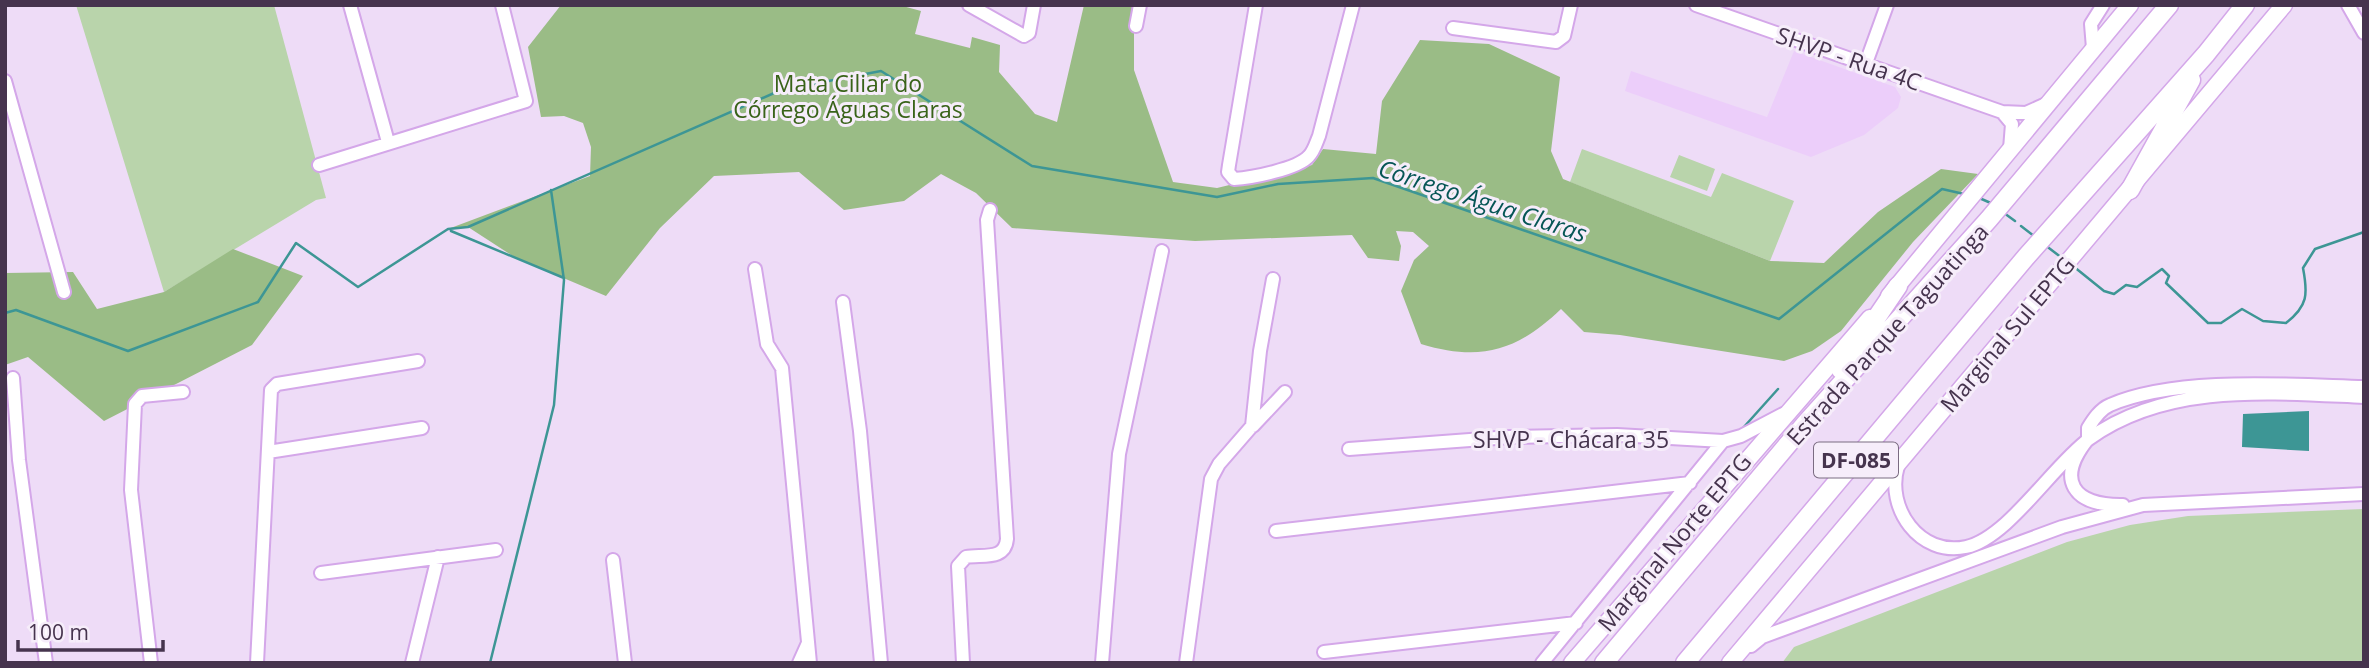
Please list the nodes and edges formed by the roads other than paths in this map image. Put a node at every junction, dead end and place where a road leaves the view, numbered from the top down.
1 (350, 5) edge
2 (502, 5) edge
3 (969, 5) edge
4 (1034, 5) edge
5 (1140, 5) edge
6 (1256, 5) edge
7 (1353, 5) edge
8 (1571, 5) edge
9 (1696, 5) edge
10 (1887, 5) edge
11 (2103, 5) edge
12 (2130, 5) edge
13 (2169, 5) edge
14 (2245, 5) edge
15 (2284, 5) edge
16 (2348, 5) edge
17 (1712, 8) edge
18 (1136, 26) dead end
19 (1452, 28) dead end
20 (2364, 33) edge
21 (2094, 48) junction
22 (2206, 54) junction
23 (1866, 63) junction
24 (5, 81) edge
25 (2049, 103) junction
26 (2002, 112) junction
27 (388, 142) junction
28 (2009, 153) junction
29 (319, 164) dead end
30 (2130, 190) junction
31 (990, 210) dead end
32 (1162, 251) dead end
33 (755, 269) dead end
34 (1273, 279) dead end
35 (1898, 286) junction
36 (65, 292) dead end
37 (843, 302) dead end
38 (418, 361) dead end
39 (13, 378) dead end
40 (2364, 387) edge
41 (183, 392) dead end
42 (1286, 392) dead end
43 (2364, 397) edge
44 (1787, 411) junction
45 (1805, 424) junction
46 (1252, 426) junction
47 (422, 428) dead end
48 (2088, 439) junction
49 (1723, 441) junction
50 (1349, 449) dead end
51 (268, 452) junction
52 (1898, 464) junction
53 (1690, 483) junction
54 (2364, 494) edge
55 (2143, 505) junction
56 (1276, 531) dead end
57 (496, 550) dead end
58 (438, 556) junction
59 (613, 560) dead end
60 (321, 573) dead end
61 (1576, 623) junction
62 (808, 642) junction
63 (1324, 652) dead end
64 (47, 663) edge
65 (151, 663) edge
66 (257, 663) edge
67 (412, 663) edge
68 (625, 663) edge
69 (799, 663) edge
70 (810, 663) edge
71 (881, 663) edge
72 (963, 663) edge
73 (1102, 663) edge
74 (1186, 663) edge
75 (1542, 663) edge
76 (1572, 663) edge
77 (1604, 663) edge
78 (1685, 663) edge
79 (1731, 663) edge

1 - 27 street
2 - 27 street
3 - 4 street
5 - 18 street
6 - 7 street
8 - 19 street
9 - 17 street, SHVP - Rua 4C
10 - 23 street
11 - 21 street
12 - 21 main road, Marginal Norte EPTG
13 - 45 highway, Estrada Parque Taguatinga / DF-085
14 - 22 highway, DF-085
15 - 30 main road, Marginal Sul EPTG
16 - 20 street
17 - 23 street, SHVP - Rua 4C
21 - 25 main road, Marginal Norte EPTG
22 - 30 highway
22 - 78 highway, DF-085
23 - 26 street, SHVP - Rua 4C
24 - 36 street
25 - 26 street, SHVP - Rua 4C
25 - 28 main road, Marginal Norte EPTG
26 - 28 street
27 - 29 street
28 - 35 main road, Marginal Norte EPTG
30 - 52 main road, Marginal Sul EPTG
31 - 72 street
32 - 73 street
33 - 62 street
34 - 46 street
35 - 44 main road, Marginal Norte EPTG
35 - 45 highway
37 - 71 street
38 - 51 street
39 - 64 street
40 - 48 street
41 - 65 street
42 - 46 street
43 - 48 street
44 - 49 street, SHVP - Chácara 35
44 - 76 main road, Marginal Norte EPTG
45 - 77 highway, Estrada Parque Taguatinga / DF-085
46 - 74 street
47 - 51 street
48 - 52 street
48 - 55 street
49 - 50 street, SHVP - Chácara 35
49 - 53 street
51 - 66 street
52 - 79 main road, Marginal Sul EPTG
53 - 56 street, SHVP - Chácara 35
53 - 61 street
54 - 55 street
55 - 79 street
57 - 58 street
58 - 60 street
58 - 67 street
59 - 68 street
61 - 63 street
61 - 75 street
62 - 69 street
62 - 70 street

